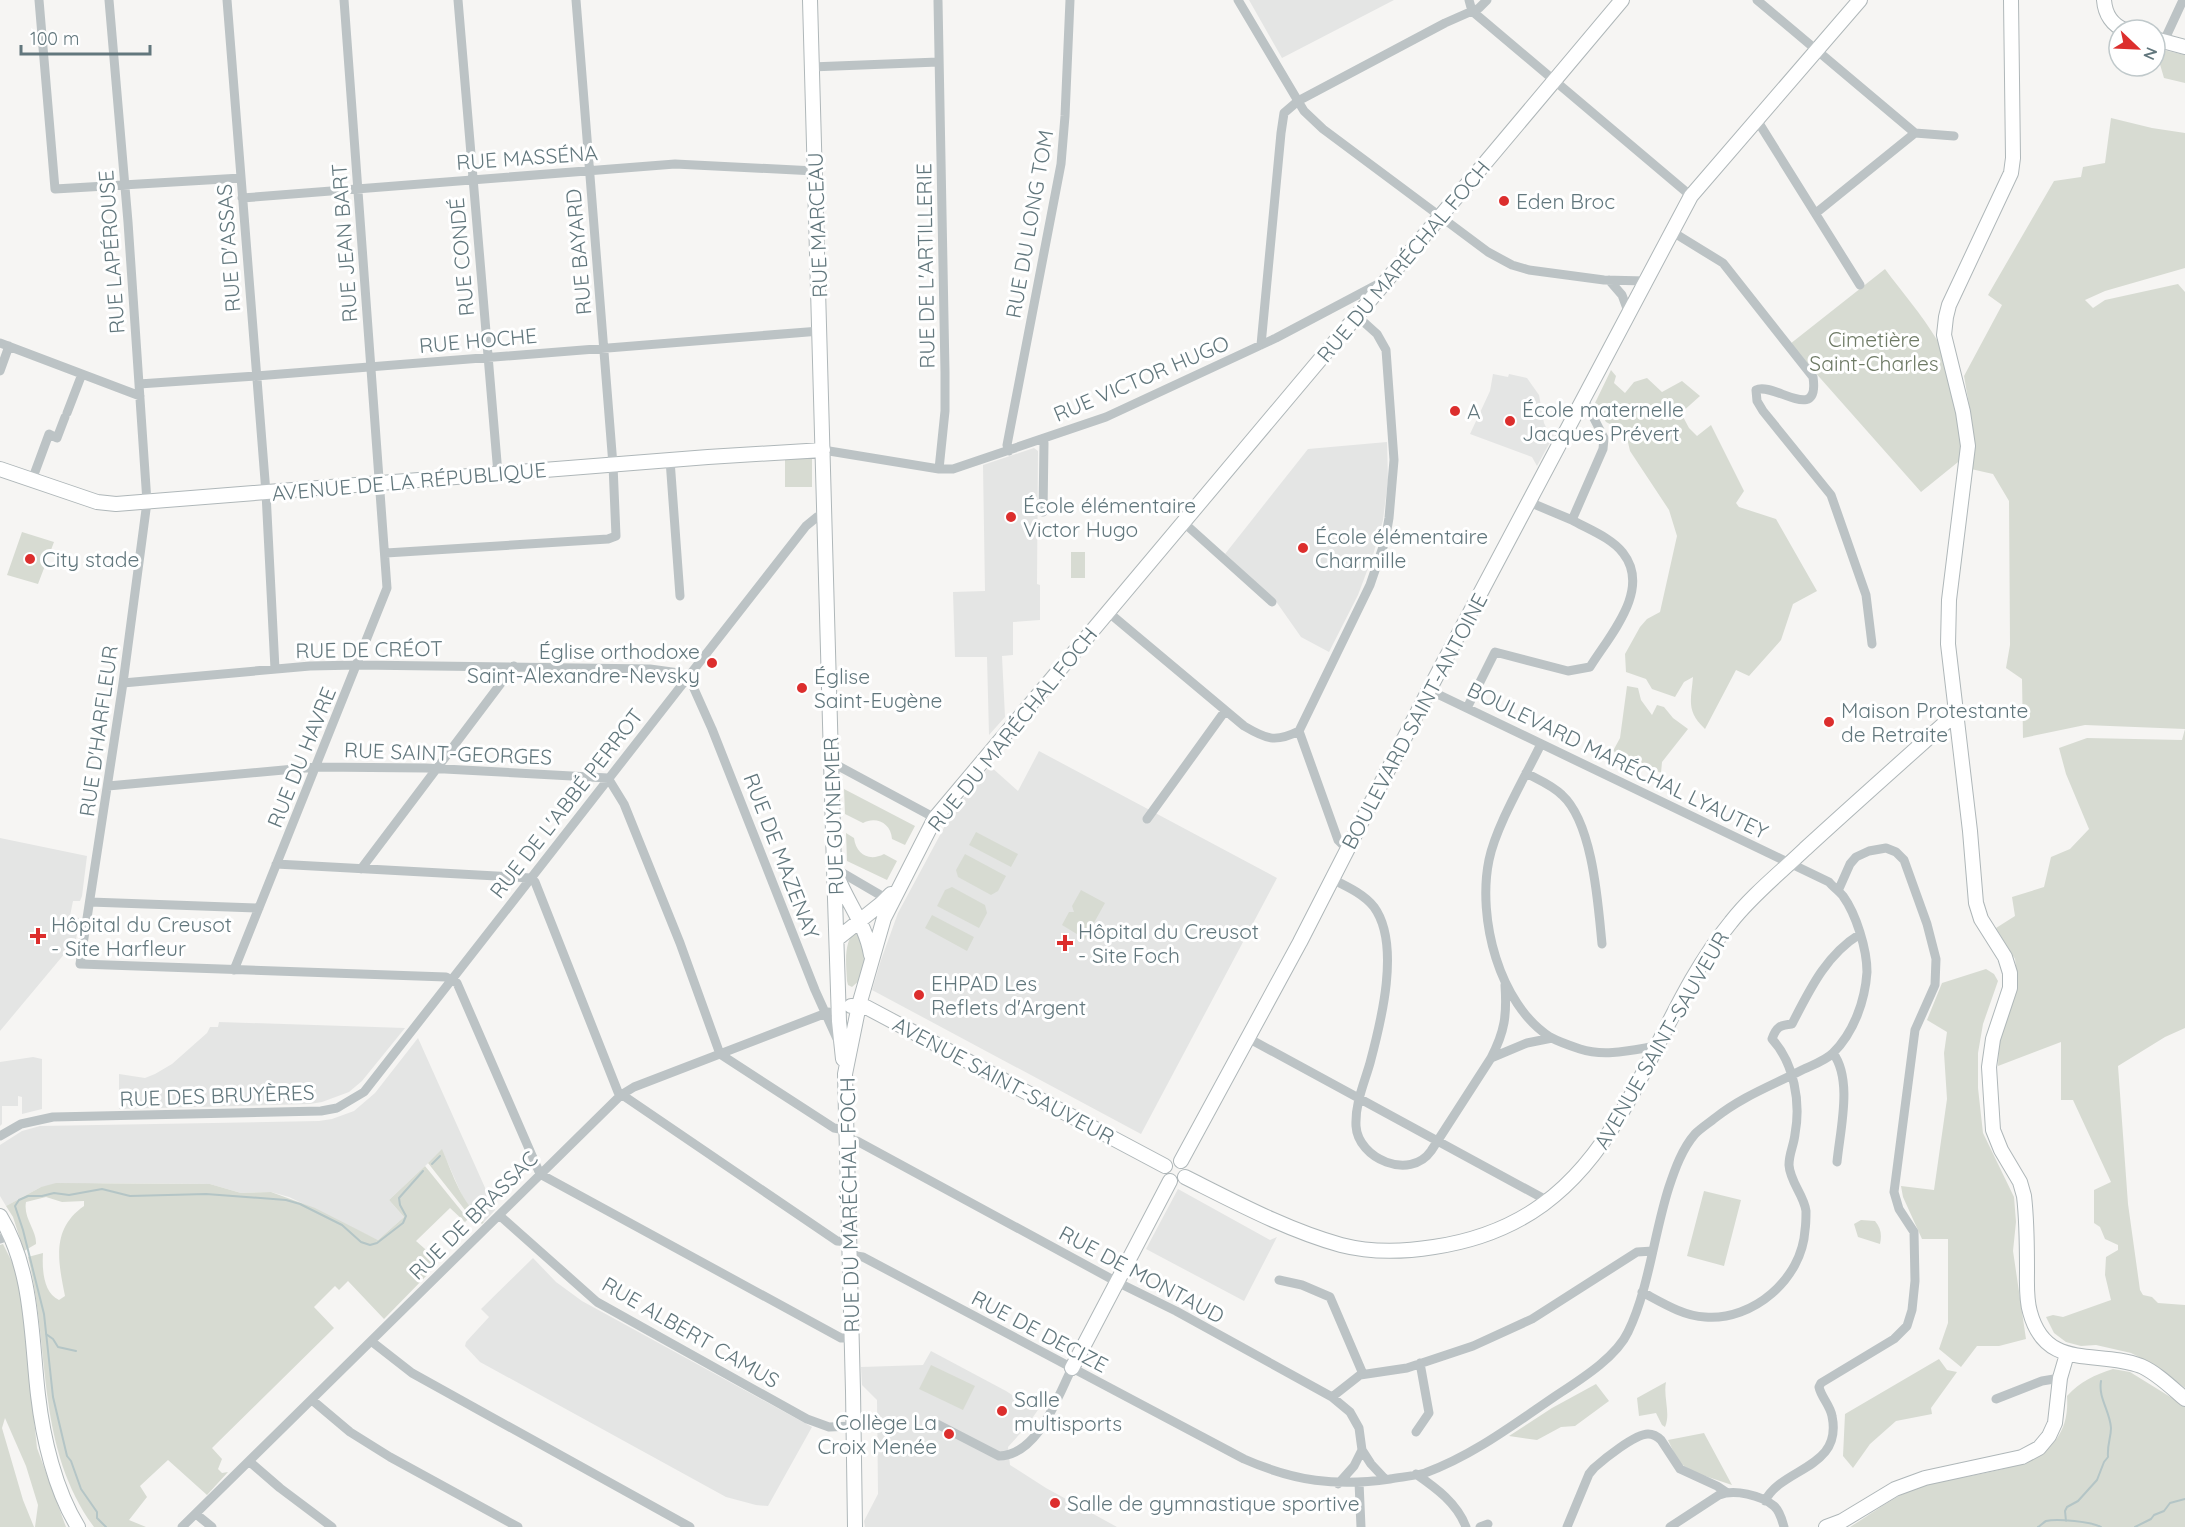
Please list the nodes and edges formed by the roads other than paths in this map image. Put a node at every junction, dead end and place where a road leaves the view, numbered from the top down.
1 (39, 0) edge
2 (110, 0) edge
3 (227, 0) edge
4 (344, 0) edge
5 (458, 0) edge
6 (576, 0) edge
7 (810, 0) edge
8 (1070, 0) edge
9 (1238, 0) edge
10 (1469, 0) edge
11 (1487, 0) edge
12 (1622, 0) edge
13 (1757, 0) edge
14 (1860, 0) edge
15 (2011, 0) edge
16 (2104, 0) edge
17 (2183, 0) edge
18 (938, 1) edge
19 (1472, 11) junction
20 (2110, 18) edge
21 (2167, 28) edge
22 (2167, 42) edge
23 (2185, 47) edge
24 (1818, 51) junction
25 (938, 62) junction
26 (811, 67) junction
27 (1554, 82) junction
28 (1298, 101) junction
29 (1757, 120) junction
30 (1915, 133) junction
31 (1954, 136) dead end
32 (590, 170) junction
33 (815, 171) junction
34 (241, 178) junction
35 (472, 179) junction
36 (125, 186) junction
37 (358, 189) junction
38 (1691, 196) junction
39 (242, 198) junction
40 (1816, 213) junction
41 (1440, 217) junction
42 (1671, 231) junction
43 (1390, 279) junction
44 (1610, 280) junction
45 (1646, 281) junction
46 (1860, 285) dead end
47 (1629, 314) junction
48 (1357, 316) junction
49 (820, 331) junction
50 (5, 344) edge
51 (1261, 345) junction
52 (604, 347) junction
53 (488, 358) junction
54 (371, 366) junction
55 (0, 371) edge
56 (82, 374) junction
57 (256, 376) junction
58 (139, 384) junction
59 (140, 396) junction
60 (1584, 399) junction
61 (1042, 439) junction
62 (823, 450) junction
63 (1009, 451) junction
64 (670, 460) junction
65 (613, 465) junction
66 (0, 469) edge
67 (939, 469) junction
68 (498, 474) junction
69 (32, 480) junction
70 (380, 483) junction
71 (266, 493) junction
72 (147, 502) junction
73 (1529, 502) junction
74 (1042, 512) dead end
75 (825, 516) junction
76 (1572, 520) junction
77 (1184, 522) junction
78 (386, 554) junction
79 (680, 596) dead end
80 (1272, 602) dead end
81 (1108, 612) junction
82 (1872, 644) dead end
83 (358, 665) junction
84 (514, 666) junction
85 (275, 669) junction
86 (686, 678) junction
87 (123, 683) junction
88 (1429, 690) junction
89 (1467, 708) junction
90 (1225, 711) junction
91 (1955, 714) junction
92 (1299, 730) junction
93 (1541, 744) junction
94 (831, 762) junction
95 (316, 767) junction
96 (438, 769) junction
97 (1526, 773) junction
98 (608, 778) junction
99 (108, 786) junction
100 (935, 818) junction
101 (1147, 819) dead end
102 (1347, 849) junction
103 (1790, 863) junction
104 (276, 864) junction
105 (834, 868) junction
106 (361, 869) junction
107 (531, 878) junction
108 (1332, 879) junction
109 (900, 883) junction
110 (1838, 891) junction
111 (887, 899) junction
112 (90, 902) junction
113 (259, 908) junction
114 (861, 920) junction
115 (1860, 934) junction
116 (837, 939) junction
117 (1602, 944) dead end
118 (871, 960) junction
119 (234, 970) junction
120 (452, 980) junction
121 (1505, 984) junction
122 (859, 1005) junction
123 (840, 1008) junction
124 (826, 1013) junction
125 (1248, 1038) junction
126 (1552, 1038) junction
127 (1657, 1046) junction
128 (842, 1049) junction
129 (1833, 1053) junction
130 (720, 1054) junction
131 (1491, 1058) junction
132 (845, 1074) junction
133 (1792, 1076) junction
134 (621, 1095) junction
135 (1359, 1098) junction
136 (846, 1135) junction
137 (0, 1136) edge
138 (1438, 1141) junction
139 (1181, 1161) junction
140 (1837, 1162) dead end
141 (1165, 1166) junction
142 (540, 1174) junction
143 (1185, 1177) junction
144 (1170, 1181) junction
145 (1548, 1201) junction
146 (499, 1215) junction
147 (0, 1216) edge
148 (4, 1237) edge
149 (849, 1249) junction
150 (1653, 1251) junction
151 (1279, 1280) dead end
152 (1117, 1282) junction
153 (1642, 1292) junction
154 (852, 1338) junction
155 (371, 1341) junction
156 (2067, 1354) junction
157 (1420, 1364) junction
158 (1072, 1368) junction
159 (1363, 1374) junction
160 (2060, 1378) junction
161 (1332, 1397) junction
162 (1996, 1399) dead end
163 (312, 1400) junction
164 (2185, 1400) edge
165 (937, 1424) dead end
166 (854, 1426) junction
167 (1416, 1432) dead end
168 (1362, 1450) junction
169 (250, 1462) junction
170 (1416, 1474) junction
171 (1385, 1479) junction
172 (1359, 1482) junction
173 (1338, 1484) junction
174 (1725, 1492) junction
175 (1765, 1501) junction
176 (196, 1514) junction
177 (78, 1527) edge
178 (182, 1527) edge
179 (212, 1527) edge
180 (332, 1527) edge
181 (518, 1527) edge
182 (690, 1527) edge
183 (855, 1527) edge
184 (1361, 1527) edge
185 (1466, 1527) edge
186 (1568, 1527) edge
187 (1670, 1527) edge
188 (1785, 1527) edge
189 (1826, 1527) edge

1 - 36 street
2 - 36 street, RUE LAPÉROUSE
3 - 34 street, RUE D'ASSAS
4 - 37 street, RUE JEAN BART
5 - 35 street, RUE CONDÉ
6 - 32 street, RUE BAYARD
7 - 26 street, RUE MARCEAU
8 - 63 street, RUE DU LONG TOM
9 - 28 street
10 - 19 street
11 - 19 street
12 - 27 street, RUE DU MARÉCHAL FOCH
13 - 24 street
14 - 24 street, BOULEVARD SAINT-ANTOINE
15 - 91 street
16 - 20 street
17 - 21 street
18 - 25 street, RUE DE L'ARTILLERIE
19 - 27 street
19 - 28 street
22 - 23 street
24 - 29 street, BOULEVARD SAINT-ANTOINE
24 - 30 street
25 - 26 street
25 - 67 street, RUE DE L'ARTILLERIE
26 - 33 street, RUE MARCEAU
27 - 38 street
27 - 41 street, RUE DU MARÉCHAL FOCH
28 - 41 street
28 - 51 street
29 - 38 street, BOULEVARD SAINT-ANTOINE
29 - 40 street
30 - 31 street
30 - 40 street
32 - 33 street, RUE MASSÉNA
32 - 35 street, RUE MASSÉNA
32 - 52 street, RUE BAYARD
33 - 49 street, RUE MARCEAU
34 - 36 street
34 - 39 street, RUE D'ASSAS
35 - 37 street, RUE MASSÉNA
35 - 53 street, RUE CONDÉ
36 - 58 street, RUE LAPÉROUSE
37 - 39 street, RUE MASSÉNA
37 - 54 street, RUE JEAN BART
38 - 42 street, BOULEVARD SAINT-ANTOINE
39 - 57 street, RUE D'ASSAS
40 - 46 street
41 - 43 street, RUE DU MARÉCHAL FOCH
41 - 44 street
42 - 45 street, BOULEVARD SAINT-ANTOINE
42 - 82 street
43 - 48 street, RUE DU MARÉCHAL FOCH
43 - 51 street, RUE VICTOR HUGO
44 - 45 street
44 - 47 street
45 - 47 street, BOULEVARD SAINT-ANTOINE
47 - 60 street, BOULEVARD SAINT-ANTOINE
48 - 77 street, RUE DU MARÉCHAL FOCH
48 - 92 street
49 - 52 street, RUE HOCHE
49 - 62 street, RUE MARCEAU
50 - 55 street
50 - 56 street
51 - 61 street, RUE VICTOR HUGO
52 - 53 street, RUE HOCHE
52 - 65 street, RUE BAYARD
53 - 54 street, RUE HOCHE
53 - 68 street, RUE CONDÉ
54 - 57 street, RUE HOCHE
54 - 70 street, RUE JEAN BART
56 - 59 street
56 - 69 street
57 - 58 street, RUE HOCHE
57 - 71 street, RUE D'ASSAS
58 - 59 street, RUE LAPÉROUSE
59 - 72 street, RUE LAPÉROUSE
60 - 73 street, BOULEVARD SAINT-ANTOINE
60 - 76 street
61 - 63 street, RUE VICTOR HUGO
61 - 74 street
62 - 64 street, AVENUE DE LA RÉPUBLIQUE
62 - 67 street, RUE VICTOR HUGO
62 - 75 street, RUE GUYNEMER
63 - 67 street, RUE VICTOR HUGO
64 - 65 street, AVENUE DE LA RÉPUBLIQUE
64 - 79 street
65 - 68 street, AVENUE DE LA RÉPUBLIQUE
65 - 78 street, RUE BAYARD
66 - 69 street, AVENUE DE LA RÉPUBLIQUE
68 - 70 street, AVENUE DE LA RÉPUBLIQUE
69 - 72 street, AVENUE DE LA RÉPUBLIQUE
70 - 71 street, AVENUE DE LA RÉPUBLIQUE
70 - 78 street, RUE DU HAVRE
71 - 72 street, AVENUE DE LA RÉPUBLIQUE
71 - 85 street, RUE D'ASSAS
72 - 87 street, RUE D'HARFLEUR
73 - 76 street
73 - 88 street, BOULEVARD SAINT-ANTOINE
75 - 86 street, RUE DE L'ABBÉ PERROT
75 - 94 street, RUE GUYNEMER
76 - 89 street
77 - 80 street
77 - 81 street, RUE DU MARÉCHAL FOCH
78 - 83 street, RUE DU HAVRE
81 - 90 street
81 - 100 street, RUE DU MARÉCHAL FOCH
83 - 84 street, RUE DE CRÉOT
83 - 85 street, RUE DE CRÉOT
83 - 95 street, RUE DU HAVRE
84 - 86 street, RUE DE CRÉOT
84 - 96 street
85 - 87 street, RUE DE CRÉOT
86 - 98 street, RUE DE L'ABBÉ PERROT
86 - 124 street, RUE DE MAZENAY
87 - 99 street, RUE D'HARFLEUR
88 - 89 street, BOULEVARD MARÉCHAL LYAUTEY
88 - 102 street, BOULEVARD SAINT-ANTOINE
89 - 93 street, BOULEVARD MARÉCHAL LYAUTEY
90 - 92 street
90 - 101 street
91 - 103 street, AVENUE SAINT-SAUVEUR
91 - 156 street
92 - 102 street
93 - 97 street
93 - 103 street, BOULEVARD MARÉCHAL LYAUTEY
94 - 100 street
94 - 105 street, RUE GUYNEMER
95 - 96 street, RUE SAINT-GEORGES
95 - 99 street, RUE SAINT-GEORGES
95 - 104 street, RUE DU HAVRE
96 - 98 street, RUE SAINT-GEORGES
96 - 106 street
97 - 117 street
97 - 121 street
98 - 107 street, RUE DE L'ABBÉ PERROT
98 - 130 street
99 - 112 street, RUE D'HARFLEUR
100 - 109 street, RUE DU MARÉCHAL FOCH
102 - 108 street, BOULEVARD SAINT-ANTOINE
103 - 110 street, BOULEVARD MARÉCHAL LYAUTEY
103 - 127 street, AVENUE SAINT-SAUVEUR
104 - 106 street
104 - 113 street, RUE DU HAVRE
105 - 111 street
105 - 114 street
105 - 116 street, RUE GUYNEMER
106 - 107 street
107 - 120 street, RUE DE L'ABBÉ PERROT
107 - 134 street
108 - 125 street, BOULEVARD SAINT-ANTOINE
108 - 135 street
109 - 111 street
109 - 118 street, RUE DU MARÉCHAL FOCH
110 - 115 street
110 - 175 street
111 - 114 street
112 - 113 street
112 - 119 street, RUE D'HARFLEUR
113 - 119 street, RUE DU HAVRE
114 - 116 street
114 - 118 street
115 - 129 street
115 - 133 street
116 - 123 street, RUE GUYNEMER
118 - 122 street, RUE DU MARÉCHAL FOCH
119 - 120 street
120 - 137 street, RUE DES BRUYÈRES
120 - 142 street
121 - 126 street
121 - 131 street
122 - 123 street
122 - 132 street, RUE DU MARÉCHAL FOCH
122 - 141 street, AVENUE SAINT-SAUVEUR
123 - 124 street, RUE DE BRASSAC
123 - 128 street, RUE GUYNEMER
124 - 128 street, RUE DE MAZENAY
124 - 130 street, RUE DE BRASSAC
125 - 135 street
125 - 139 street, BOULEVARD SAINT-ANTOINE
126 - 127 street
126 - 131 street
127 - 145 street, AVENUE SAINT-SAUVEUR
128 - 132 street, RUE GUYNEMER
129 - 133 street, RUE DE DECIZE
129 - 140 street
130 - 134 street, RUE DE BRASSAC
130 - 136 street, RUE DE MONTAUD
131 - 138 street
132 - 136 street, RUE DU MARÉCHAL FOCH
133 - 150 street, RUE DE DECIZE
133 - 153 street
134 - 142 street, RUE DE BRASSAC
134 - 149 street, RUE DE DECIZE
135 - 138 street
135 - 138 street
136 - 149 street, RUE DU MARÉCHAL FOCH
136 - 152 street, RUE DE MONTAUD
138 - 145 street
139 - 141 street
139 - 143 street
141 - 144 street
142 - 146 street, RUE DE BRASSAC
142 - 154 street
143 - 144 street
143 - 145 street, AVENUE SAINT-SAUVEUR
144 - 152 street
146 - 155 street, RUE DE BRASSAC
146 - 166 street, RUE ALBERT CAMUS
147 - 148 street
148 - 177 street
149 - 154 street, RUE DU MARÉCHAL FOCH
149 - 158 street, RUE DE DECIZE
150 - 153 street, RUE DE DECIZE
150 - 157 street
151 - 159 street
152 - 158 street
152 - 161 street, RUE DE MONTAUD
153 - 170 street, RUE DE DECIZE
154 - 166 street, RUE DU MARÉCHAL FOCH
155 - 163 street, RUE DE BRASSAC
155 - 182 street
156 - 160 street
156 - 164 street
157 - 159 street
157 - 167 street
158 - 165 street
158 - 173 street, RUE DE DECIZE
159 - 161 street
160 - 162 street
160 - 189 street
161 - 168 street, RUE DE MONTAUD
163 - 169 street, RUE DE BRASSAC
163 - 181 street
166 - 183 street, RUE DU MARÉCHAL FOCH
168 - 171 street, RUE DE MONTAUD
168 - 173 street
169 - 176 street, RUE DE BRASSAC
169 - 180 street
170 - 171 street, RUE DE DECIZE
170 - 185 street
171 - 172 street, RUE DE DECIZE
172 - 173 street, RUE DE DECIZE
172 - 184 street
174 - 175 street
174 - 186 street
174 - 187 street
175 - 188 street
176 - 178 street, RUE DE BRASSAC
176 - 179 street

